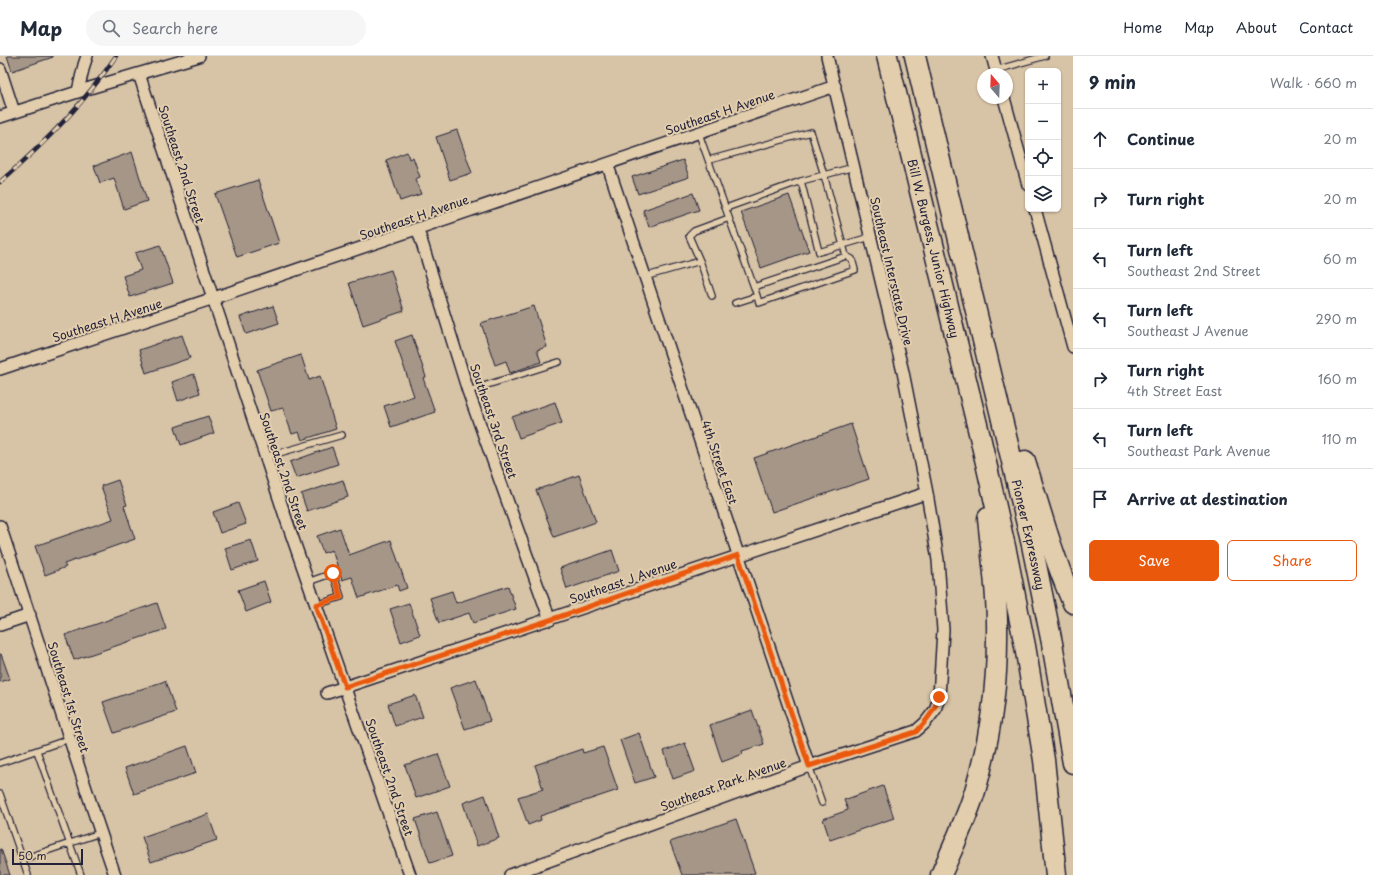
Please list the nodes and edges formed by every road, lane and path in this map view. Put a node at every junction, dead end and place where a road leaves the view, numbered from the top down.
1 (87, 56) edge
2 (199, 56) edge
3 (827, 56) edge
4 (887, 56) edge
5 (915, 56) edge
6 (992, 56) edge
7 (1044, 56) edge
8 (995, 68) edge
9 (1008, 68) edge
10 (0, 69) edge
11 (139, 74) junction
12 (834, 86) junction
13 (78, 91) junction
14 (1006, 104) edge
15 (14, 112) junction
16 (0, 117) edge
17 (699, 134) junction
18 (709, 160) junction
19 (608, 166) junction
20 (854, 167) junction
21 (824, 175) junction
22 (1026, 176) edge
23 (801, 181) junction
24 (726, 208) junction
25 (1036, 212) edge
26 (729, 218) junction
27 (418, 230) junction
28 (870, 237) junction
29 (842, 245) junction
30 (846, 256) junction
31 (700, 261) junction
32 (644, 277) junction
33 (754, 287) junction
34 (712, 296) dead end
35 (757, 296) junction
36 (213, 299) junction
37 (735, 303) dead end
38 (976, 307) junction
39 (1073, 347) edge
40 (559, 362) dead end
41 (0, 369) edge
42 (468, 391) junction
43 (342, 435) dead end
44 (981, 441) junction
45 (265, 457) junction
46 (927, 493) junction
47 (0, 526) edge
48 (738, 555) junction
49 (308, 582) junction
50 (1073, 603) edge
51 (316, 605) junction
52 (30, 615) junction
53 (550, 620) junction
54 (0, 625) edge
55 (345, 687) junction
56 (327, 693) dead end
57 (68, 739) junction
58 (37, 750) junction
59 (1073, 763) edge
60 (0, 764) edge
61 (809, 766) junction
62 (0, 794) edge
63 (822, 803) dead end
64 (100, 833) junction
65 (70, 843) junction
66 (23, 859) junction
67 (28, 875) edge
68 (81, 875) edge
69 (115, 875) edge
70 (410, 875) edge
71 (510, 875) edge
72 (941, 875) edge
73 (1056, 875) edge

1 - 13 street
2 - 11 street
3 - 12 street, Southeast Interstate Drive
4 - 44 highway, Bill W. Burgess, Junior Highway
5 - 38 highway
6 - 8 street
7 - 9 lane
10 - 15 street
11 - 13 street
11 - 36 street, Southeast 2nd Street
12 - 17 street, Southeast H Avenue
12 - 20 street, Southeast Interstate Drive
13 - 15 street
14 - 22 street
15 - 16 street
17 - 18 lane
17 - 19 street, Southeast H Avenue
18 - 21 lane
18 - 24 lane
19 - 27 street, Southeast H Avenue
19 - 32 street, 4th Street East
20 - 21 lane
20 - 28 street, Southeast Interstate Drive
21 - 23 lane
21 - 29 lane
23 - 24 lane
23 - 29 lane
24 - 26 lane
25 - 39 street
26 - 31 lane
26 - 33 lane
27 - 36 street, Southeast H Avenue
27 - 42 street, Southeast 3rd Street
28 - 29 lane
28 - 46 street, Southeast Interstate Drive
29 - 30 lane
30 - 33 lane
30 - 35 lane
31 - 32 lane
31 - 34 lane
32 - 48 street, 4th Street East
33 - 35 lane
35 - 37 lane
36 - 41 street, Southeast H Avenue
36 - 45 street, Southeast 2nd Street
38 - 50 highway
38 - 59 highway, Pioneer Expressway
40 - 42 lane
42 - 53 street, Southeast 3rd Street
43 - 45 lane
44 - 72 highway
44 - 73 highway
45 - 49 street, Southeast 2nd Street
46 - 48 street, Southeast J Avenue
46 - 61 street, Southeast Park Avenue
47 - 52 street, Southeast 1st Street
48 - 53 street, Southeast J Avenue
48 - 61 street, 4th Street East
49 - 51 street, Southeast 2nd Street
49 - 51 lane
51 - 55 street, Southeast 2nd Street
52 - 54 street
52 - 57 street, Southeast 1st Street
53 - 55 street, Southeast J Avenue
55 - 56 street, Southeast J Avenue
55 - 70 street, Southeast 2nd Street
57 - 58 lane
57 - 64 street, Southeast 1st Street
58 - 60 lane
58 - 65 lane
61 - 63 lane
61 - 71 street, Southeast Park Avenue
62 - 66 lane
64 - 65 lane
64 - 69 street, Southeast 1st Street
65 - 66 lane
65 - 68 lane
66 - 67 lane

